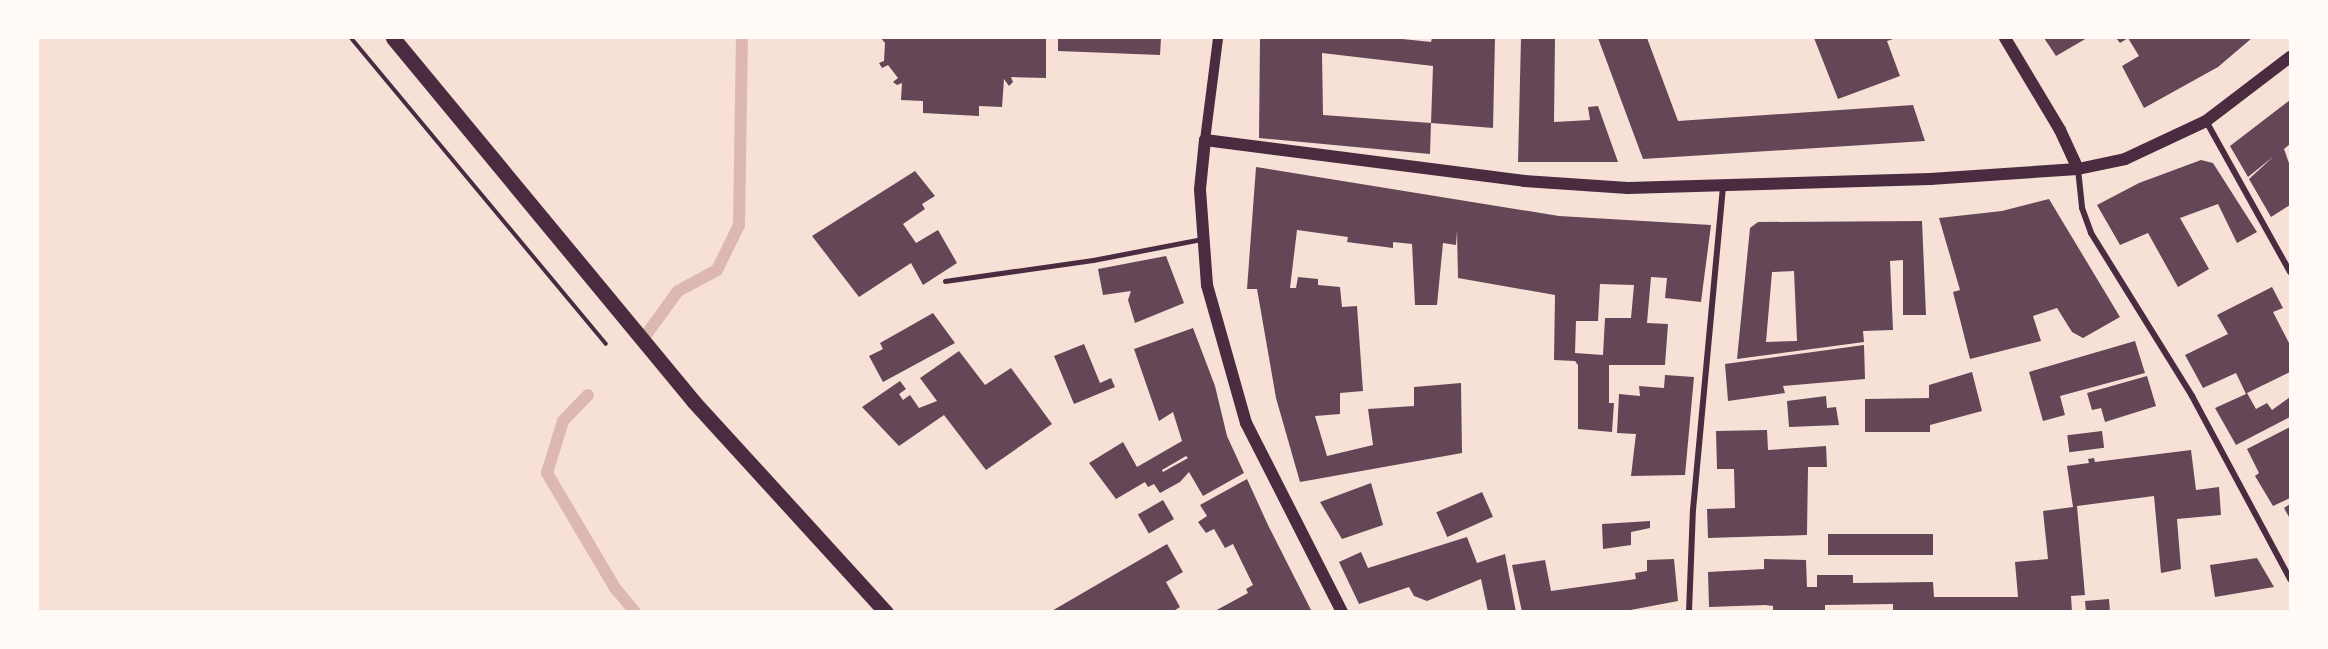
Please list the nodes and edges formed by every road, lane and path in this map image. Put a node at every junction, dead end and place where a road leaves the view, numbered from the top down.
1 (393, 38) edge
2 (1218, 38) edge
3 (2005, 38) edge
4 (2290, 57) edge
5 (2206, 121) junction
6 (1205, 140) junction
7 (2078, 169) junction
8 (1723, 188) junction
9 (1202, 239) junction
10 (2290, 272) edge
11 (945, 281) dead end
12 (2290, 579) edge
13 (886, 612) edge
14 (1342, 612) edge
15 (1689, 612) edge

1 - 13 main road
2 - 6 street
3 - 7 main road
4 - 5 main road
5 - 7 main road
5 - 10 street
6 - 8 main road
6 - 9 main road
7 - 8 main road
7 - 12 street
8 - 15 street
9 - 11 lane
9 - 14 main road

